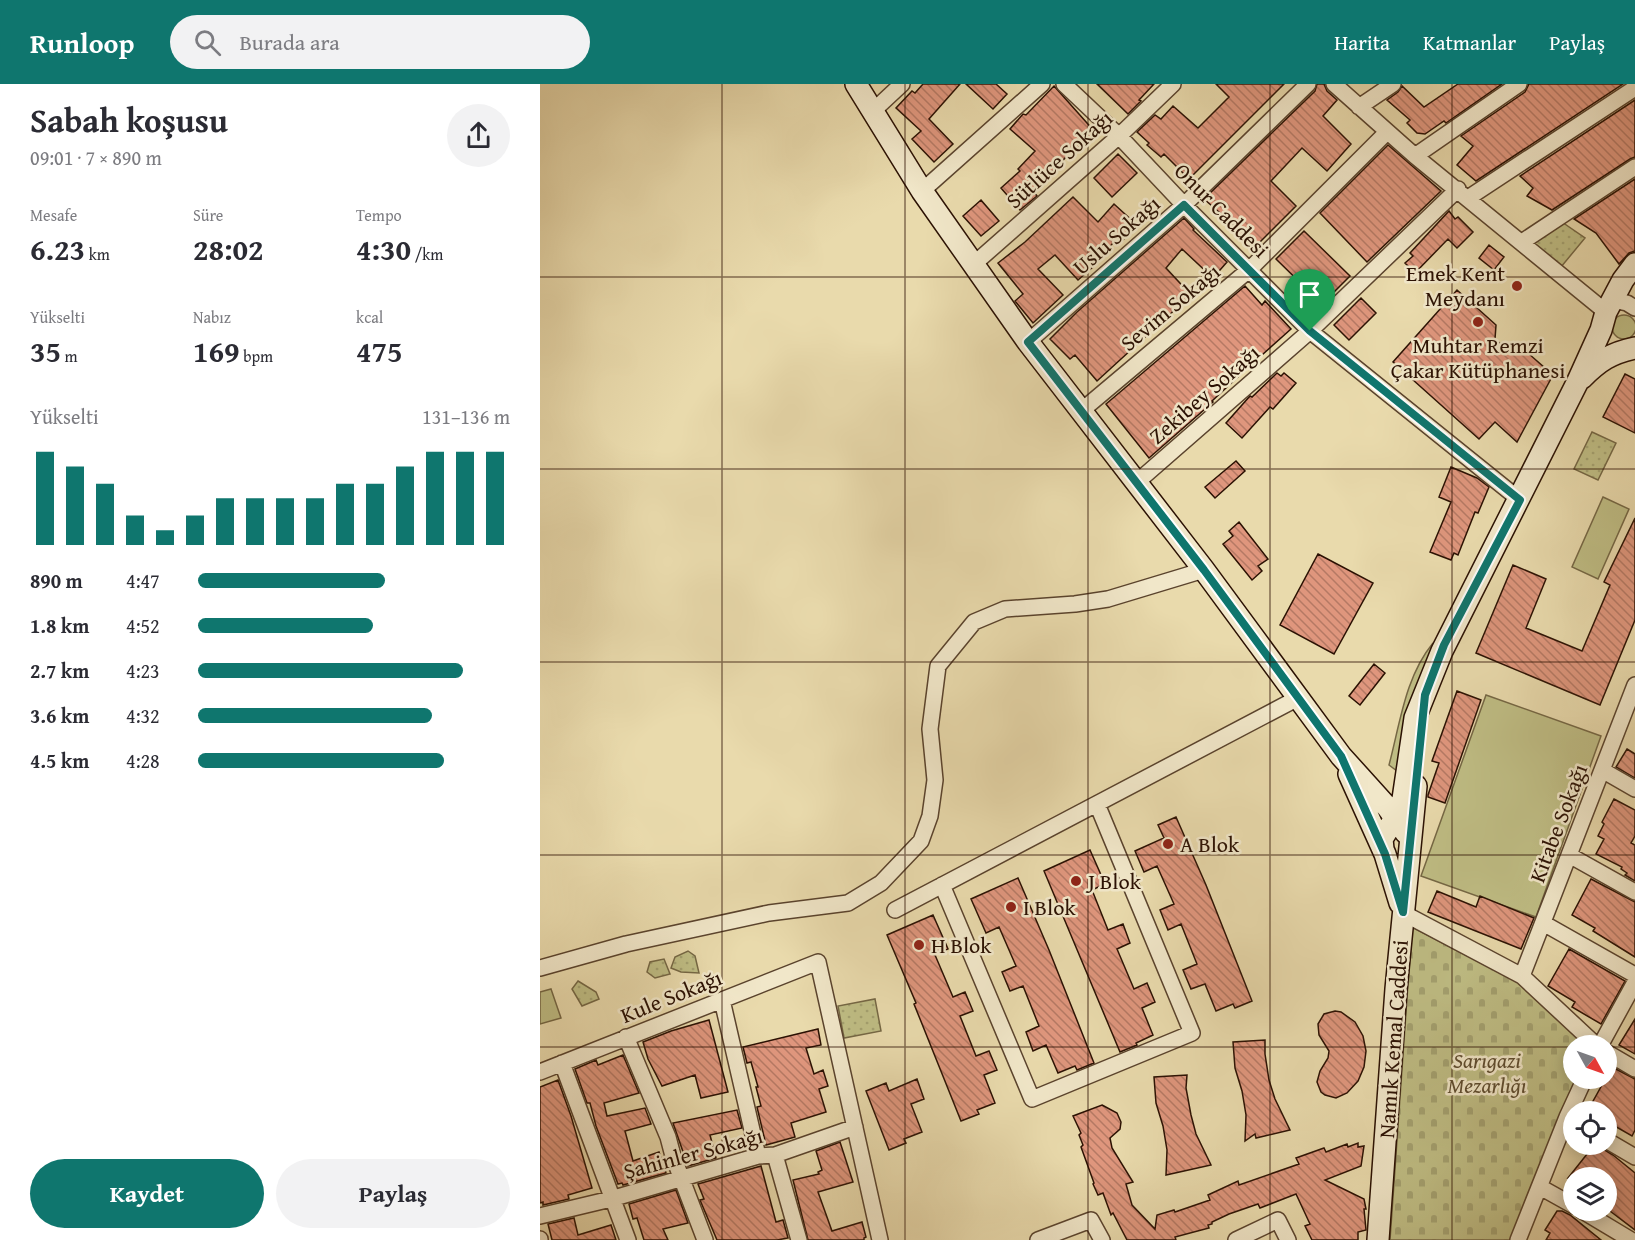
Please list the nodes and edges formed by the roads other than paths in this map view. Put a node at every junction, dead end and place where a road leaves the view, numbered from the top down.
1 (856, 84) edge
2 (902, 84) edge
3 (1042, 84) edge
4 (1064, 84) edge
5 (1173, 84) edge
6 (1308, 84) edge
7 (1334, 84) edge
8 (1393, 84) edge
9 (1519, 84) edge
10 (1635, 88) edge
11 (1359, 107) junction
12 (872, 112) junction
13 (1387, 132) junction
14 (1119, 136) junction
15 (1415, 156) junction
16 (1635, 167) edge
17 (922, 191) junction
18 (1463, 193) junction
19 (1184, 205) junction
20 (1522, 242) junction
21 (974, 264) junction
22 (1635, 264) edge
23 (1250, 269) junction
24 (1635, 308) edge
25 (1607, 314) junction
26 (1310, 331) junction
27 (1028, 342) junction
28 (1634, 349) edge
29 (1577, 383) junction
30 (1080, 412) junction
31 (1136, 483) junction
32 (1520, 500) junction
33 (1204, 570) junction
34 (1635, 685) edge
35 (1298, 698) junction
36 (1631, 710) edge
37 (1341, 756) junction
38 (1602, 770) junction
39 (1635, 789) edge
40 (1097, 804) junction
41 (1396, 840) junction
42 (1569, 855) junction
43 (942, 885) junction
44 (1635, 892) edge
45 (895, 910) dead end
46 (1403, 912) junction
47 (1543, 923) junction
48 (540, 968) edge
49 (1635, 975) edge
50 (1522, 976) junction
51 (1635, 982) edge
52 (722, 1000) junction
53 (1587, 1035) edge
54 (1605, 1035) edge
55 (626, 1037) junction
56 (1617, 1058) edge
57 (562, 1063) junction
58 (1635, 1069) edge
59 (540, 1072) edge
60 (855, 1127) junction
61 (1563, 1135) edge
62 (1617, 1146) edge
63 (775, 1155) junction
64 (758, 1156) junction
65 (1635, 1157) edge
66 (683, 1178) junction
67 (1540, 1187) junction
68 (611, 1199) junction
69 (1563, 1200) edge
70 (540, 1216) edge
71 (1599, 1221) edge
72 (628, 1240) edge
73 (705, 1240) edge
74 (800, 1240) edge
75 (880, 1240) edge
76 (1038, 1240) edge
77 (1102, 1240) edge
78 (1236, 1240) edge
79 (1288, 1240) edge
80 (1378, 1240) edge
81 (1518, 1240) edge
82 (1631, 1240) edge

1 - 12 main road
2 - 12 street
3 - 17 street
4 - 14 street, Onur Caddesi
5 - 14 street, Sütlüce Sokağı
6 - 19 street, Uslu Sokağı
7 - 11 street
8 - 11 street
9 - 15 street
10 - 18 street, Zekibey Sokağı
11 - 13 street
12 - 17 main road
13 - 15 street
13 - 23 street, Sevim Sokağı
14 - 19 street, Onur Caddesi
14 - 21 street, Sütlüce Sokağı
15 - 18 street
16 - 20 street
17 - 21 main road
18 - 20 street
18 - 26 street, Zekibey Sokağı
19 - 23 street, Onur Caddesi
19 - 27 street, Uslu Sokağı
20 - 25 street
21 - 27 main road
22 - 25 main road
23 - 26 street, Onur Caddesi
23 - 30 street, Sevim Sokağı
24 - 25 street
25 - 28 street
25 - 29 main road
26 - 31 street, Zekibey Sokağı
26 - 32 street, Onur Caddesi
27 - 30 main road
28 - 29 main road
29 - 32 main road
30 - 31 main road
31 - 33 main road
32 - 41 main road
33 - 35 main road
33 - 48 street
34 - 36 street, Kitabe Sokağı
35 - 37 main road
35 - 40 street
36 - 38 street, Kitabe Sokağı
37 - 41 main road
37 - 41 main road
38 - 39 street
38 - 42 street, Kitabe Sokağı
40 - 43 street
40 - 43 street
41 - 46 main road
42 - 44 street
42 - 47 street, Kitabe Sokağı
43 - 45 street
46 - 50 street
46 - 80 main road, Namık Kemal Caddesi
47 - 49 street
47 - 50 street, Kitabe Sokağı
50 - 53 street
51 - 54 street
52 - 55 street, Kule Sokağı
52 - 60 street, Kule Sokağı
52 - 64 street
55 - 57 street, Kule Sokağı
55 - 66 street
56 - 58 street
57 - 59 street, Kule Sokağı
57 - 68 street
60 - 63 street, Şahinler Sokağı
60 - 75 street
61 - 67 street
62 - 65 street
63 - 64 street, Şahinler Sokağı
63 - 74 street
64 - 66 street, Şahinler Sokağı
66 - 68 street, Şahinler Sokağı
66 - 73 street
67 - 69 street
67 - 81 street
68 - 70 street, Şahinler Sokağı
68 - 72 street
71 - 82 street
76 - 77 street
78 - 79 street

